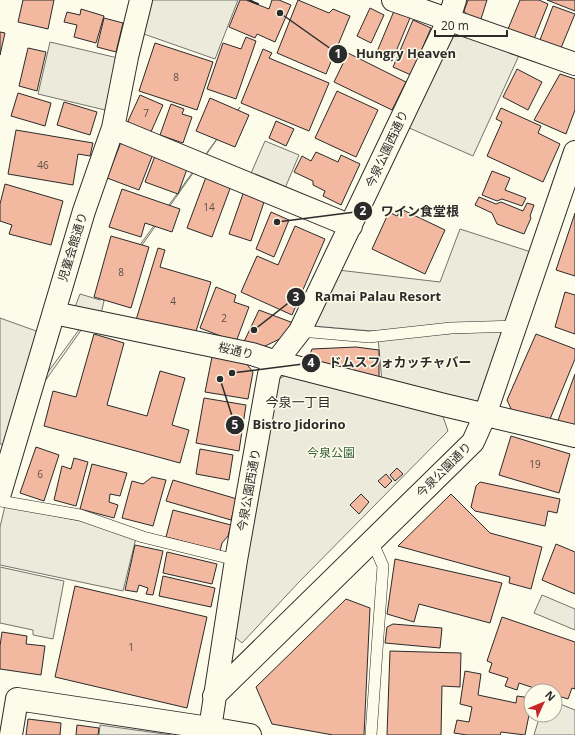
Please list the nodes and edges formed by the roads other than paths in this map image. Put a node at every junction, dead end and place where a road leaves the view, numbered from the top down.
1 (393, 0) edge
2 (143, 2) edge
3 (452, 9) edge
4 (575, 64) edge
5 (113, 128) junction
6 (575, 152) edge
7 (351, 226) junction
8 (54, 312) junction
9 (516, 326) junction
10 (300, 331) junction
11 (276, 362) junction
12 (485, 415) junction
13 (575, 436) edge
14 (0, 493) edge
15 (0, 501) edge
16 (372, 541) junction
17 (236, 560) junction
18 (214, 696) junction
19 (9, 698) edge
20 (209, 731) edge
21 (11, 735) edge
22 (250, 735) edge
23 (371, 735) edge

1 - 3 street
2 - 5 street, 児童会館通り
3 - 4 street
3 - 7 street, 今泉公園西通り
5 - 7 street
5 - 8 street, 児童会館通り
6 - 9 street, 今泉公園通り
7 - 10 street, 今泉公園西通り
8 - 11 street, 桜通り
8 - 14 street, 児童会館通り
9 - 10 lane
9 - 12 street, 今泉公園通り
10 - 11 street, 今泉公園西通り
11 - 12 street, 桜通り
11 - 17 street, 今泉公園西通り
12 - 13 street, 桜通り
12 - 16 street, 今泉公園通り
15 - 17 lane
16 - 18 street, 今泉公園通り
16 - 23 lane
17 - 18 street, 今泉公園西通り
18 - 20 street, 今泉公園西通り
19 - 20 street
19 - 21 street
20 - 22 street

